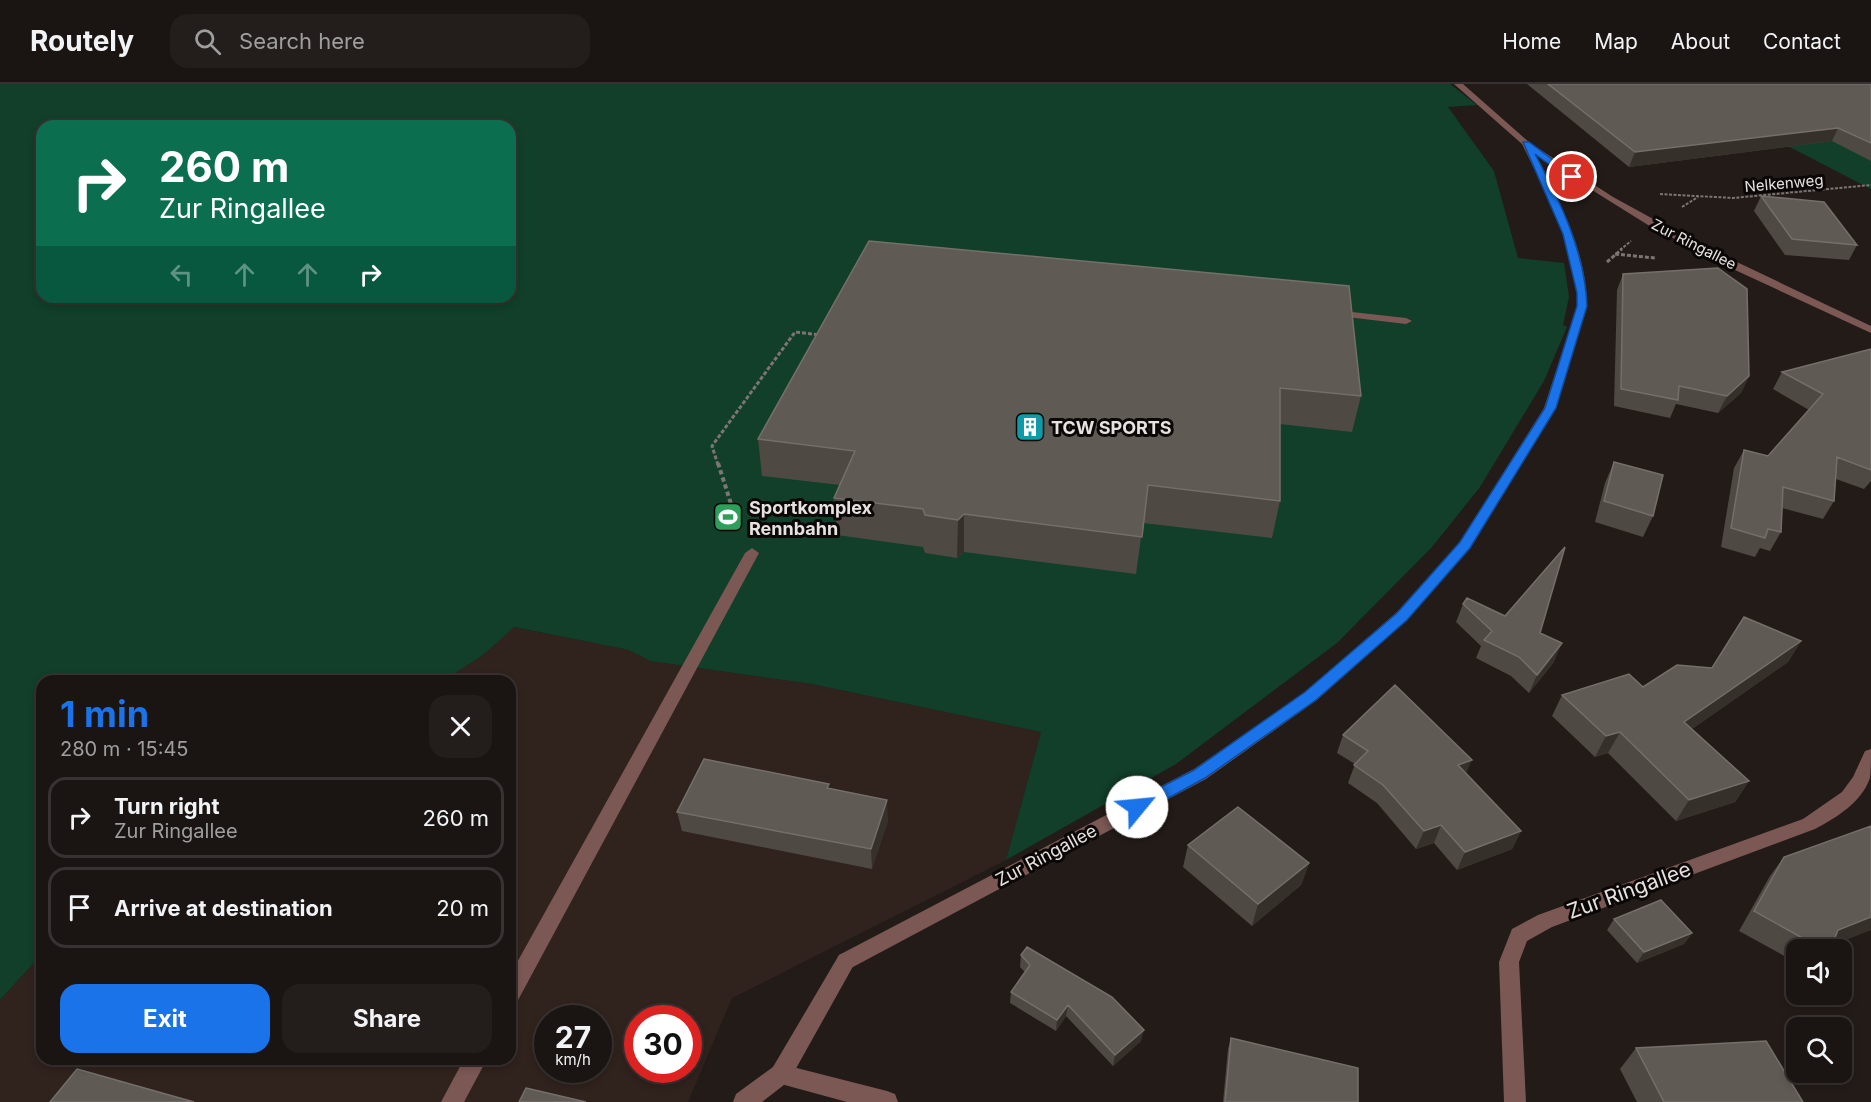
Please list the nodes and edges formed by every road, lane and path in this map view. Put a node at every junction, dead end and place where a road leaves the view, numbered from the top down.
1 (1458, 84) edge
2 (1526, 143) junction
3 (1871, 185) edge
4 (1699, 197) dead end
5 (1654, 224) junction
6 (1582, 293) junction
7 (1318, 311) edge
8 (1406, 321) dead end
9 (1871, 330) edge
10 (827, 336) edge
11 (752, 553) joint
12 (1871, 756) edge
13 (516, 984) edge
14 (473, 1065) edge
15 (781, 1074) junction
16 (452, 1102) edge
17 (744, 1102) edge
18 (887, 1102) edge
19 (1515, 1102) edge

1 - 2 street, Zur Ringallee
2 - 5 street, Zur Ringallee
2 - 6 street, Zur Ringallee
3 - 4 path, Nelkenweg
5 - 6 path
5 - 9 street, Zur Ringallee
6 - 15 street, Zur Ringallee
7 - 8 street
10 - 11 path
11 - 13 street
12 - 19 street, Zur Ringallee
14 - 16 street
15 - 17 street, Zur Ringallee
15 - 18 street

